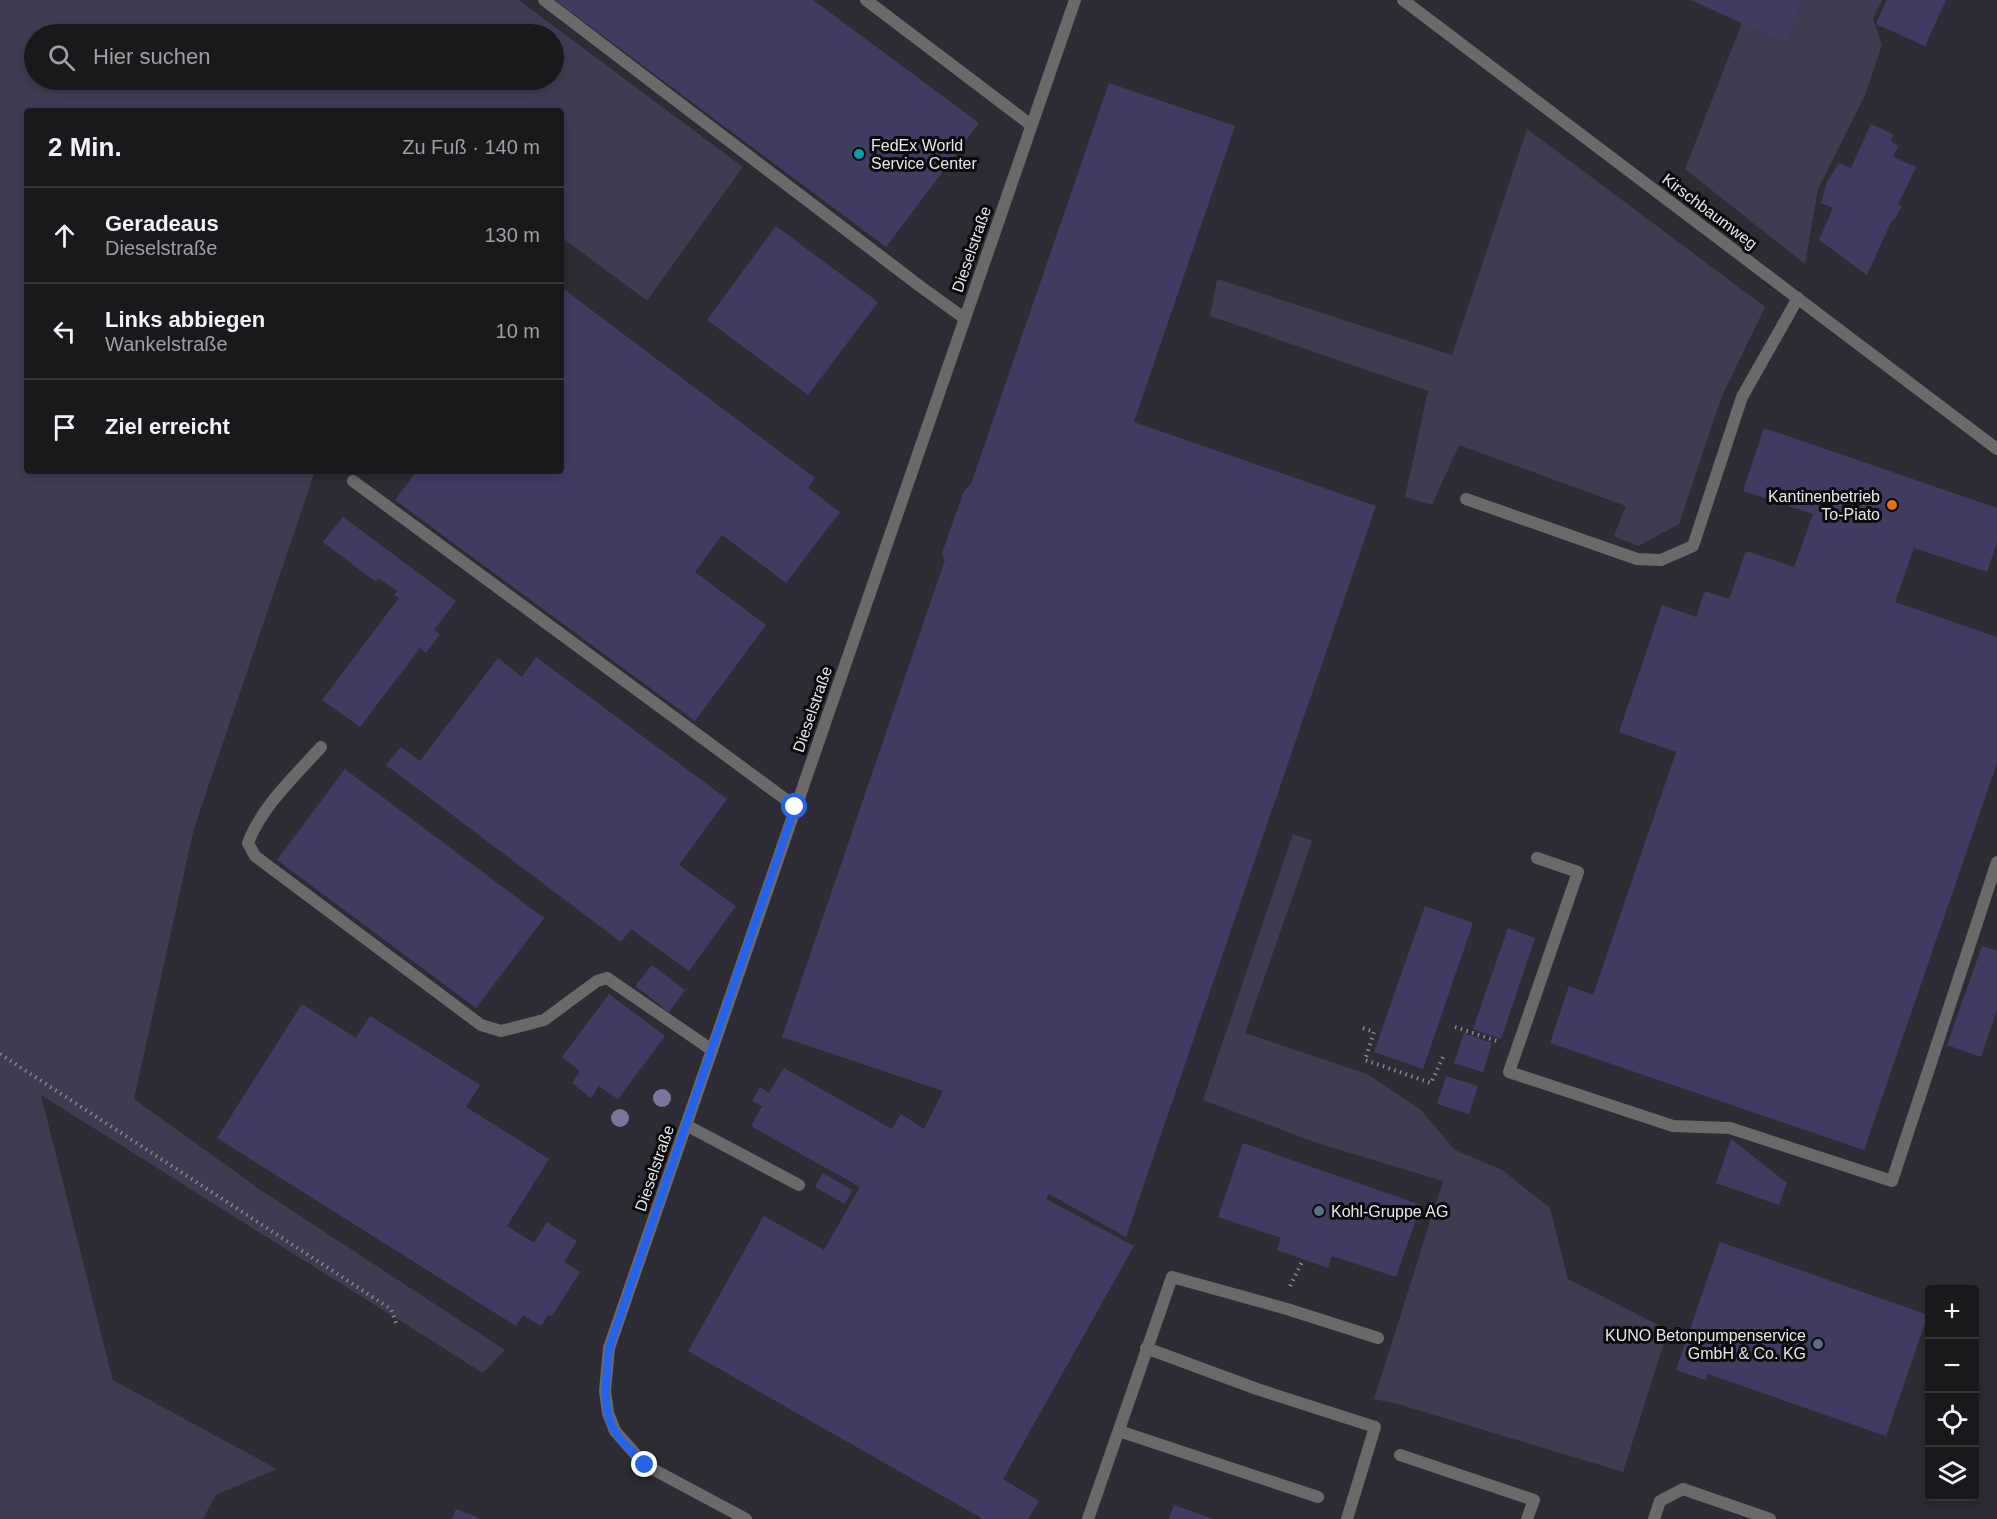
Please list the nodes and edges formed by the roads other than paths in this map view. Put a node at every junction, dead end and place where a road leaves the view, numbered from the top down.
1 (544, 0) edge
2 (866, 0) edge
3 (1075, 0) edge
4 (1403, 0) edge
5 (1031, 125) junction
6 (1798, 298) junction
7 (964, 318) junction
8 (1997, 449) edge
9 (353, 481) dead end
10 (1466, 499) dead end
11 (321, 747) dead end
12 (795, 807) junction
13 (1537, 858) dead end
14 (1997, 862) edge
15 (712, 1050) junction
16 (686, 1125) junction
17 (799, 1185) dead end
18 (1378, 1338) dead end
19 (1146, 1348) junction
20 (1119, 1431) junction
21 (1400, 1455) dead end
22 (1318, 1497) dead end
23 (746, 1519) edge
24 (1088, 1519) edge
25 (1348, 1519) edge
26 (1527, 1519) edge
27 (1654, 1519) edge
28 (1770, 1519) edge

1 - 7 street
2 - 5 street
3 - 5 street, Dieselstraße
4 - 6 street, Kirschbaumweg
5 - 7 street, Dieselstraße
6 - 8 street, Kirschbaumweg
6 - 10 street
7 - 12 street, Dieselstraße
9 - 12 street
11 - 15 street
12 - 15 street, Dieselstraße
13 - 14 street
15 - 16 street, Dieselstraße
16 - 17 street
16 - 23 street, Dieselstraße
18 - 19 street
19 - 20 street
19 - 25 street
20 - 22 street
20 - 24 street
21 - 26 street
27 - 28 street

